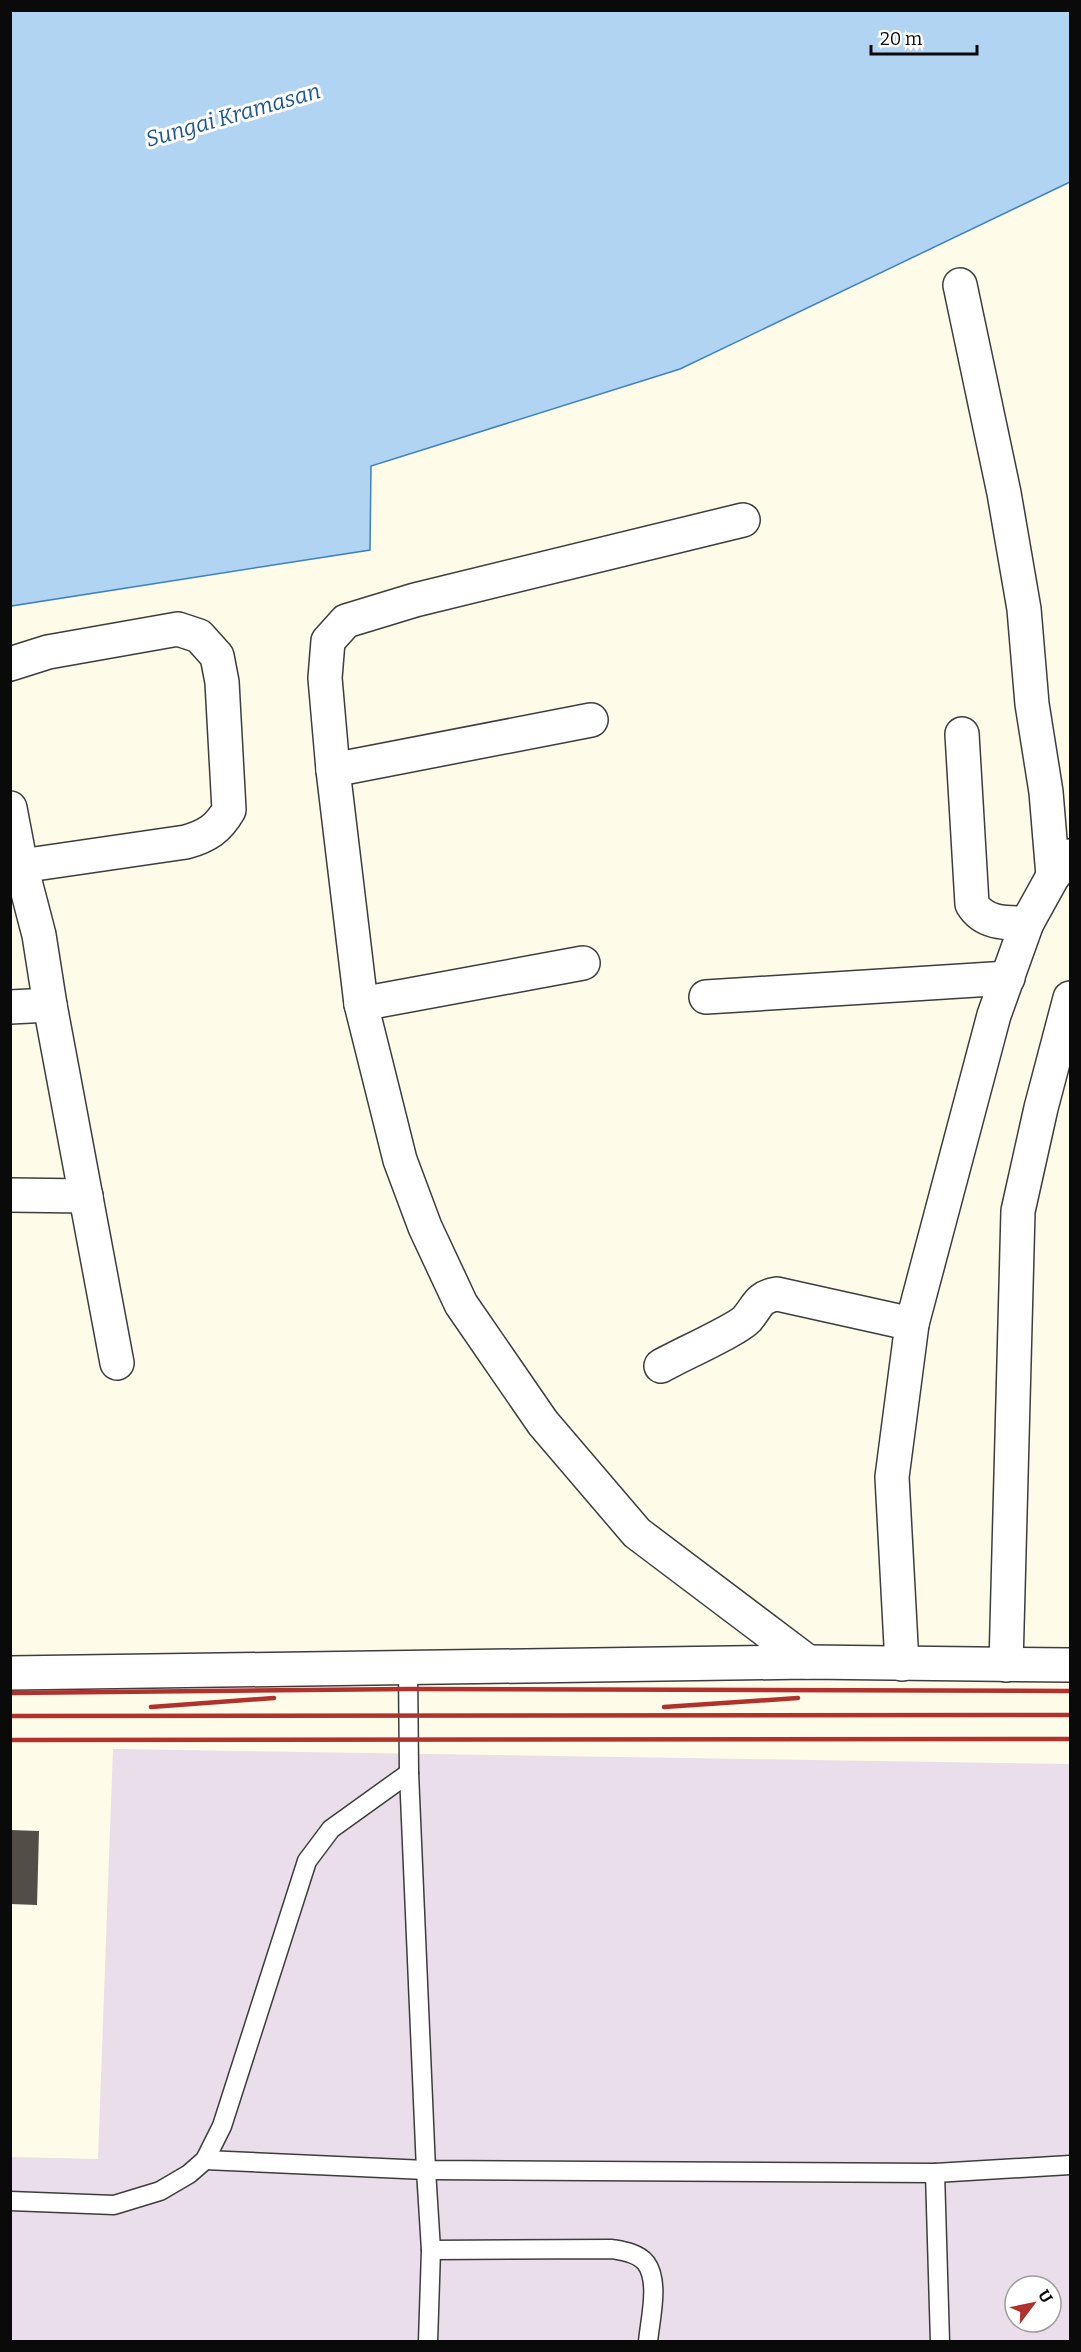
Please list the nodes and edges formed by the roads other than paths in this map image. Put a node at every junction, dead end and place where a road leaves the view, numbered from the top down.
1 (960, 285) dead end
2 (743, 520) dead end
3 (10, 664) edge
4 (591, 720) dead end
5 (962, 734) dead end
6 (333, 770) junction
7 (10, 808) edge
8 (21, 866) junction
9 (1062, 866) edge
10 (1027, 923) junction
11 (583, 963) dead end
12 (1008, 978) junction
13 (706, 997) dead end
14 (1071, 998) edge
15 (361, 1004) junction
16 (50, 1005) junction
17 (10, 1007) edge
18 (1056, 1107) edge
19 (10, 1195) edge
20 (86, 1196) junction
21 (912, 1324) junction
22 (117, 1363) dead end
23 (661, 1366) dead end
24 (808, 1662) junction
25 (902, 1664) junction
26 (1006, 1665) junction
27 (1071, 1665) edge
28 (408, 1668) junction
29 (10, 1673) edge
30 (408, 1773) junction
31 (205, 2160) junction
32 (1071, 2165) edge
33 (426, 2170) junction
34 (935, 2173) junction
35 (10, 2201) edge
36 (431, 2250) junction
37 (428, 2342) edge
38 (648, 2342) edge
39 (940, 2342) edge

1 - 9 street
2 - 6 street
3 - 8 street
4 - 6 street
5 - 10 street
6 - 15 street
7 - 8 street
8 - 16 street
9 - 10 street
10 - 12 street
11 - 15 street
12 - 13 street
12 - 21 street
14 - 18 street
15 - 24 street
16 - 17 street
16 - 20 street
18 - 26 street
19 - 20 street
20 - 22 street
21 - 23 street
21 - 25 street
24 - 25 street
24 - 28 street
25 - 26 street
26 - 27 street
28 - 29 street
28 - 30 lane
30 - 31 lane
30 - 33 lane
31 - 33 lane
31 - 35 lane
32 - 34 lane
33 - 34 lane
33 - 36 lane
34 - 39 lane
36 - 37 lane
36 - 38 lane

